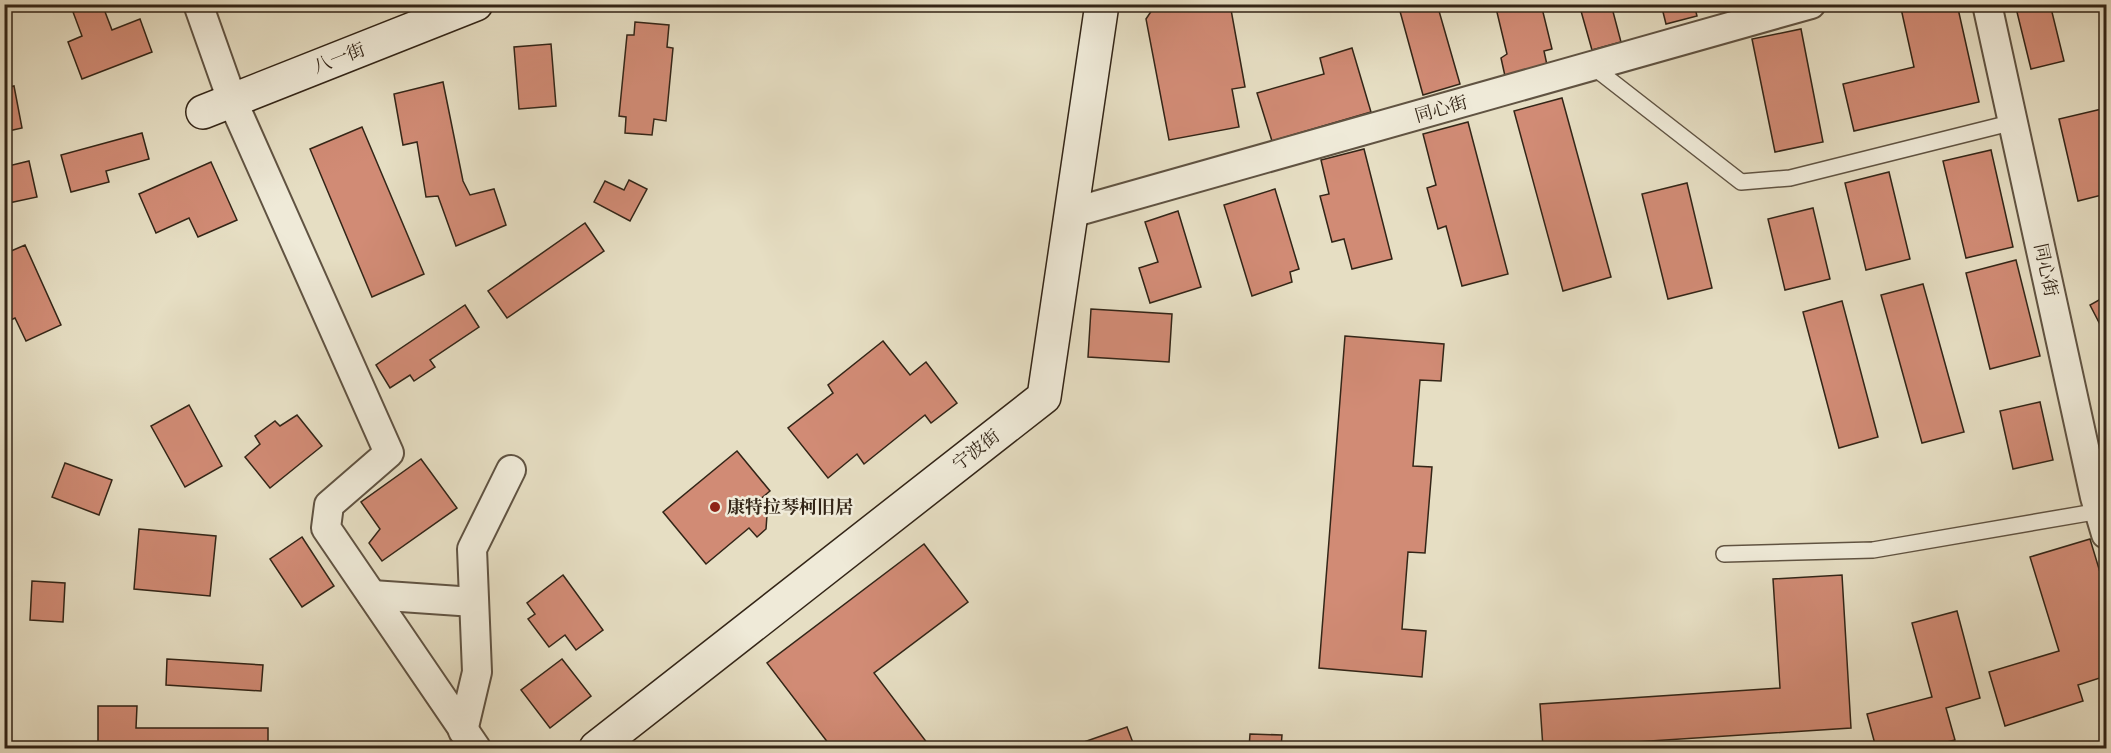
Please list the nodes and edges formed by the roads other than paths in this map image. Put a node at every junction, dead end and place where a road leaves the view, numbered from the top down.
1 (198, 4) edge
2 (476, 4) edge
3 (1102, 4) edge
4 (1810, 4) edge
5 (1987, 4) edge
6 (1592, 66) junction
7 (217, 106) junction
8 (2014, 122) junction
9 (1071, 213) junction
10 (511, 470) dead end
11 (2103, 523) edge
12 (1724, 554) dead end
13 (372, 595) junction
14 (474, 602) junction
15 (470, 740) edge
16 (596, 748) edge

1 - 7 street
2 - 7 street, 八一街
3 - 9 street, 宁波街
4 - 6 street, 同心街
5 - 8 street, 同心街
6 - 8 lane
6 - 9 street, 同心街
7 - 13 street
8 - 11 street, 同心街
9 - 16 street, 宁波街
10 - 14 street
11 - 12 lane
13 - 14 street
13 - 15 street
14 - 15 street

